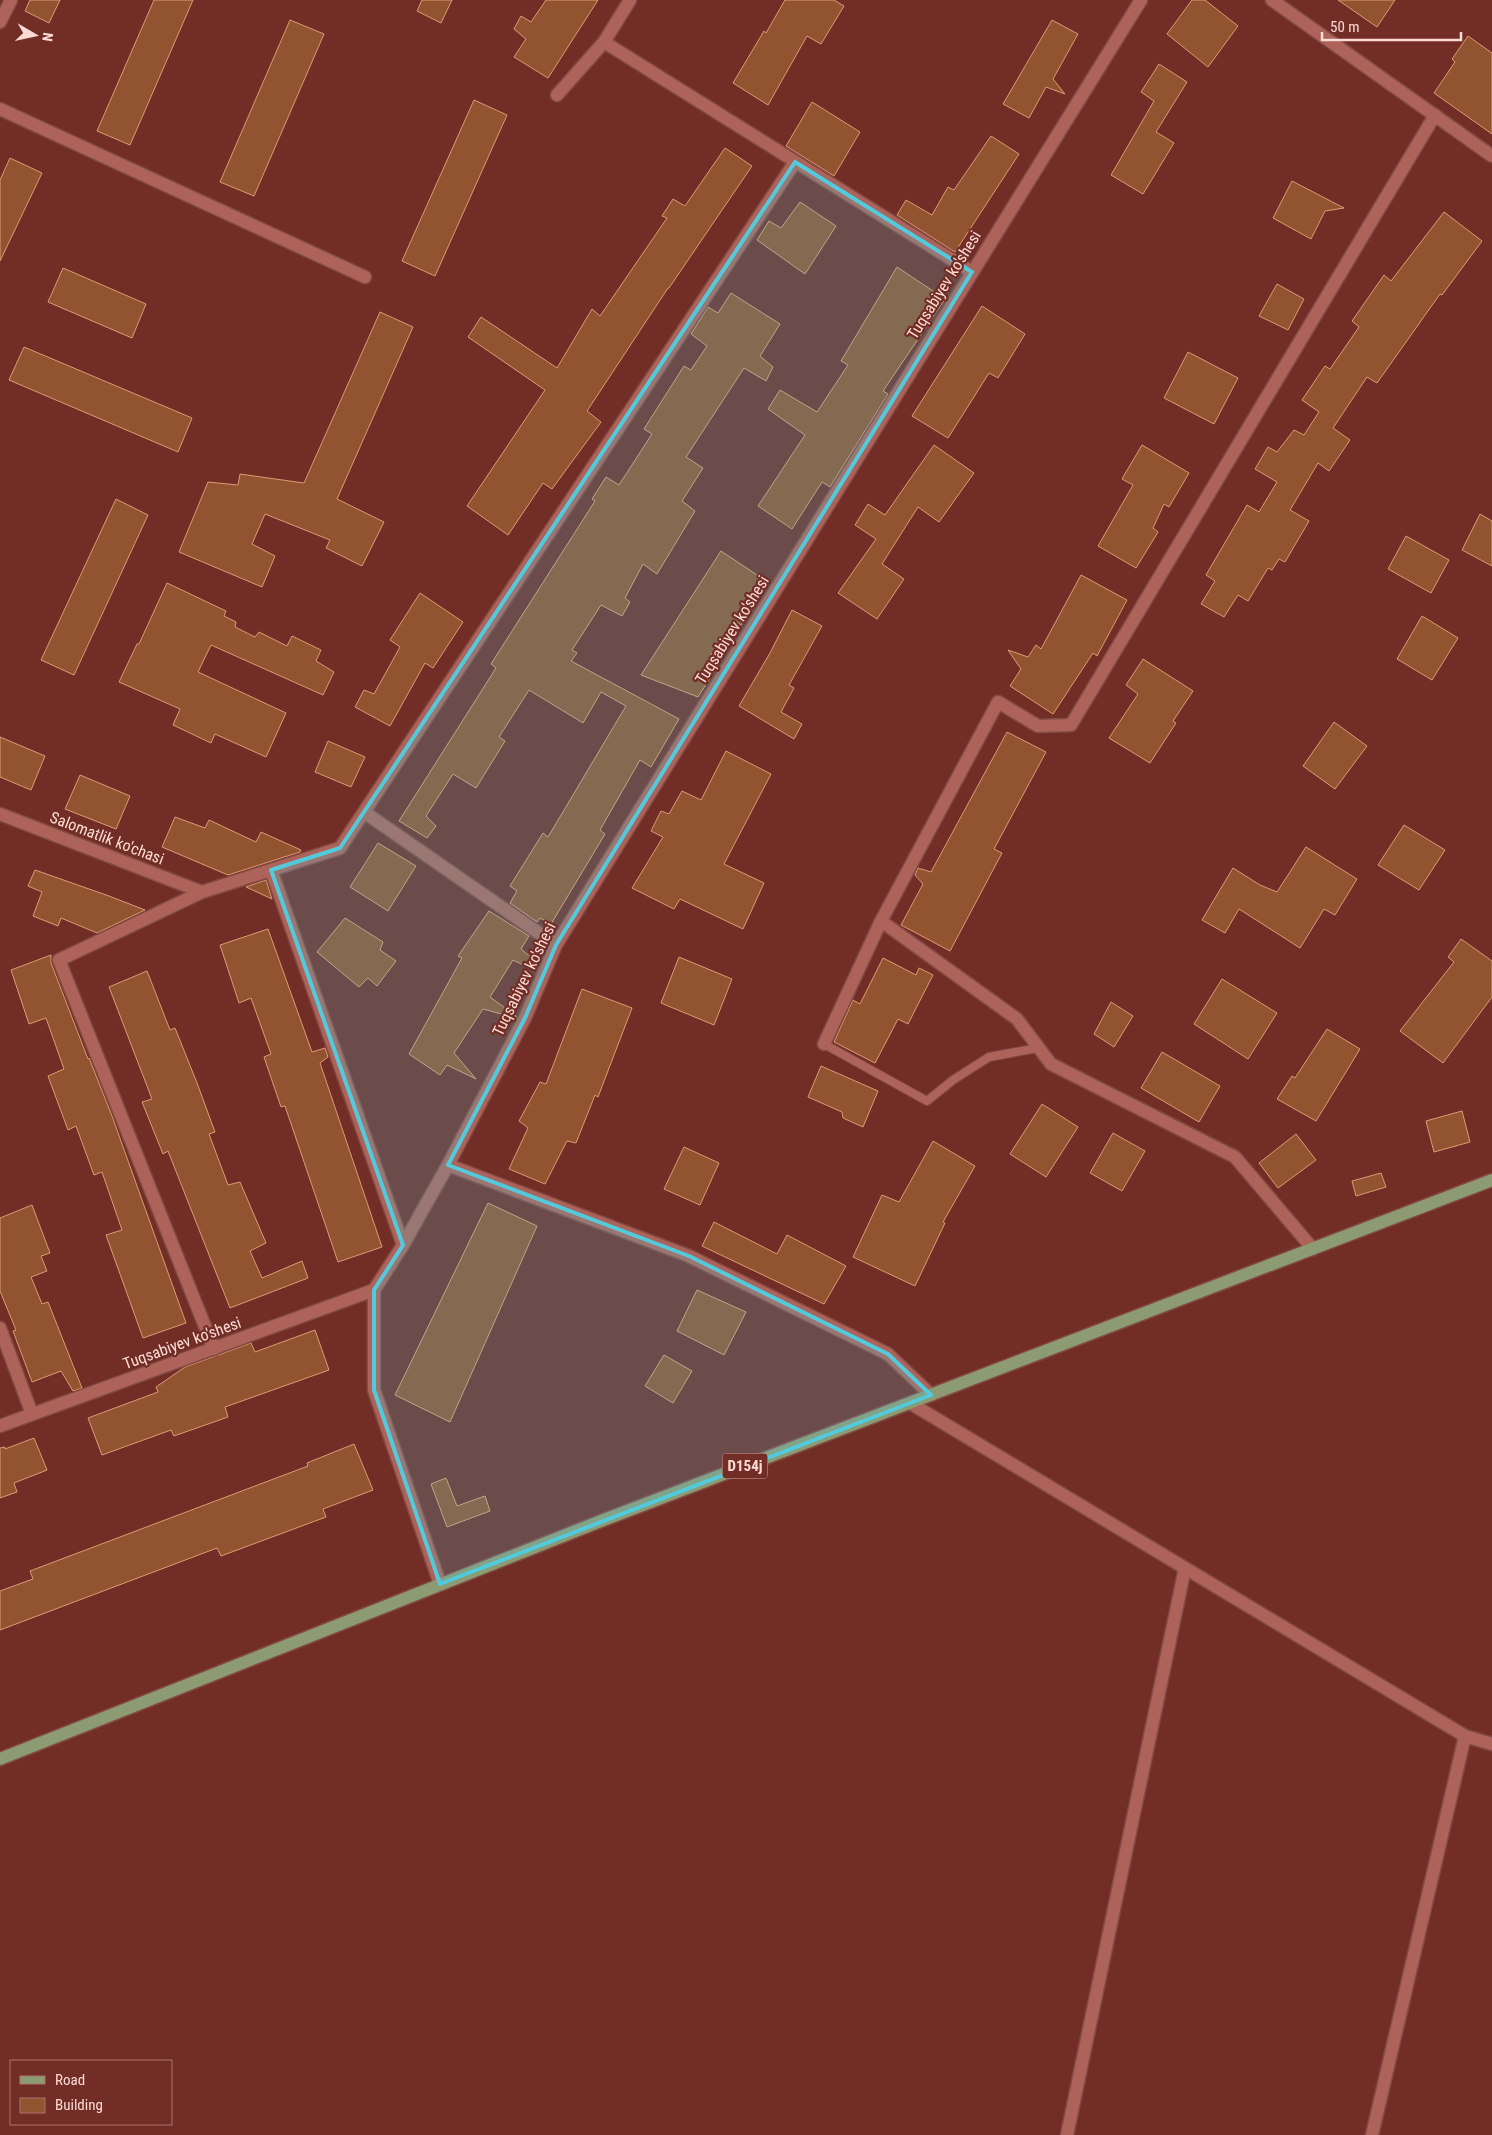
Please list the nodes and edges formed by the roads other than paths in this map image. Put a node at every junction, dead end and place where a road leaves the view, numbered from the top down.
1 (11, 0) edge
2 (630, 0) edge
3 (1141, 0) edge
4 (1272, 0) edge
5 (0, 22) edge
6 (604, 42) junction
7 (557, 96) dead end
8 (0, 109) edge
9 (1435, 115) junction
10 (1492, 156) edge
11 (795, 162) junction
12 (972, 272) junction
13 (365, 277) dead end
14 (364, 812) junction
15 (0, 814) edge
16 (271, 870) junction
17 (202, 892) junction
18 (882, 921) junction
19 (556, 945) junction
20 (824, 1044) joint
21 (1038, 1048) junction
22 (448, 1165) junction
23 (1492, 1180) edge
24 (403, 1245) junction
25 (1313, 1249) junction
26 (374, 1290) junction
27 (0, 1328) edge
28 (214, 1349) junction
29 (931, 1394) junction
30 (910, 1403) junction
31 (32, 1414) junction
32 (0, 1426) edge
33 (1185, 1568) junction
34 (440, 1584) junction
35 (1465, 1736) junction
36 (1492, 1744) edge
37 (0, 1759) edge
38 (1067, 2135) edge
39 (1372, 2135) edge

1 - 5 street
2 - 6 street
3 - 12 street, Tuqsabiyev ko'shesi
4 - 9 street
6 - 7 street
6 - 11 street
8 - 13 street
9 - 10 street
9 - 18 street
11 - 12 street
11 - 14 street
12 - 19 street, Tuqsabiyev ko'shesi
14 - 16 street
14 - 19 street
15 - 17 street, Salomatlik ko'chasi
16 - 17 street
16 - 24 street
17 - 28 street
18 - 20 street
18 - 21 street
19 - 22 street, Tuqsabiyev ko'shesi
20 - 21 lane
21 - 25 street
22 - 24 street, Tuqsabiyev ko'shesi
22 - 29 street
23 - 25 main road, D154j
24 - 26 street, Tuqsabiyev ko'shesi
25 - 29 main road, D154j
26 - 28 street, Tuqsabiyev ko'shesi
26 - 34 street
27 - 31 street
28 - 31 street, Tuqsabiyev ko'shesi
29 - 30 main road, D154j
30 - 33 street
30 - 34 main road, D154j
31 - 32 street, Tuqsabiyev ko'shesi
33 - 35 street
33 - 38 street
34 - 37 main road, D154j
35 - 36 street
35 - 39 street

